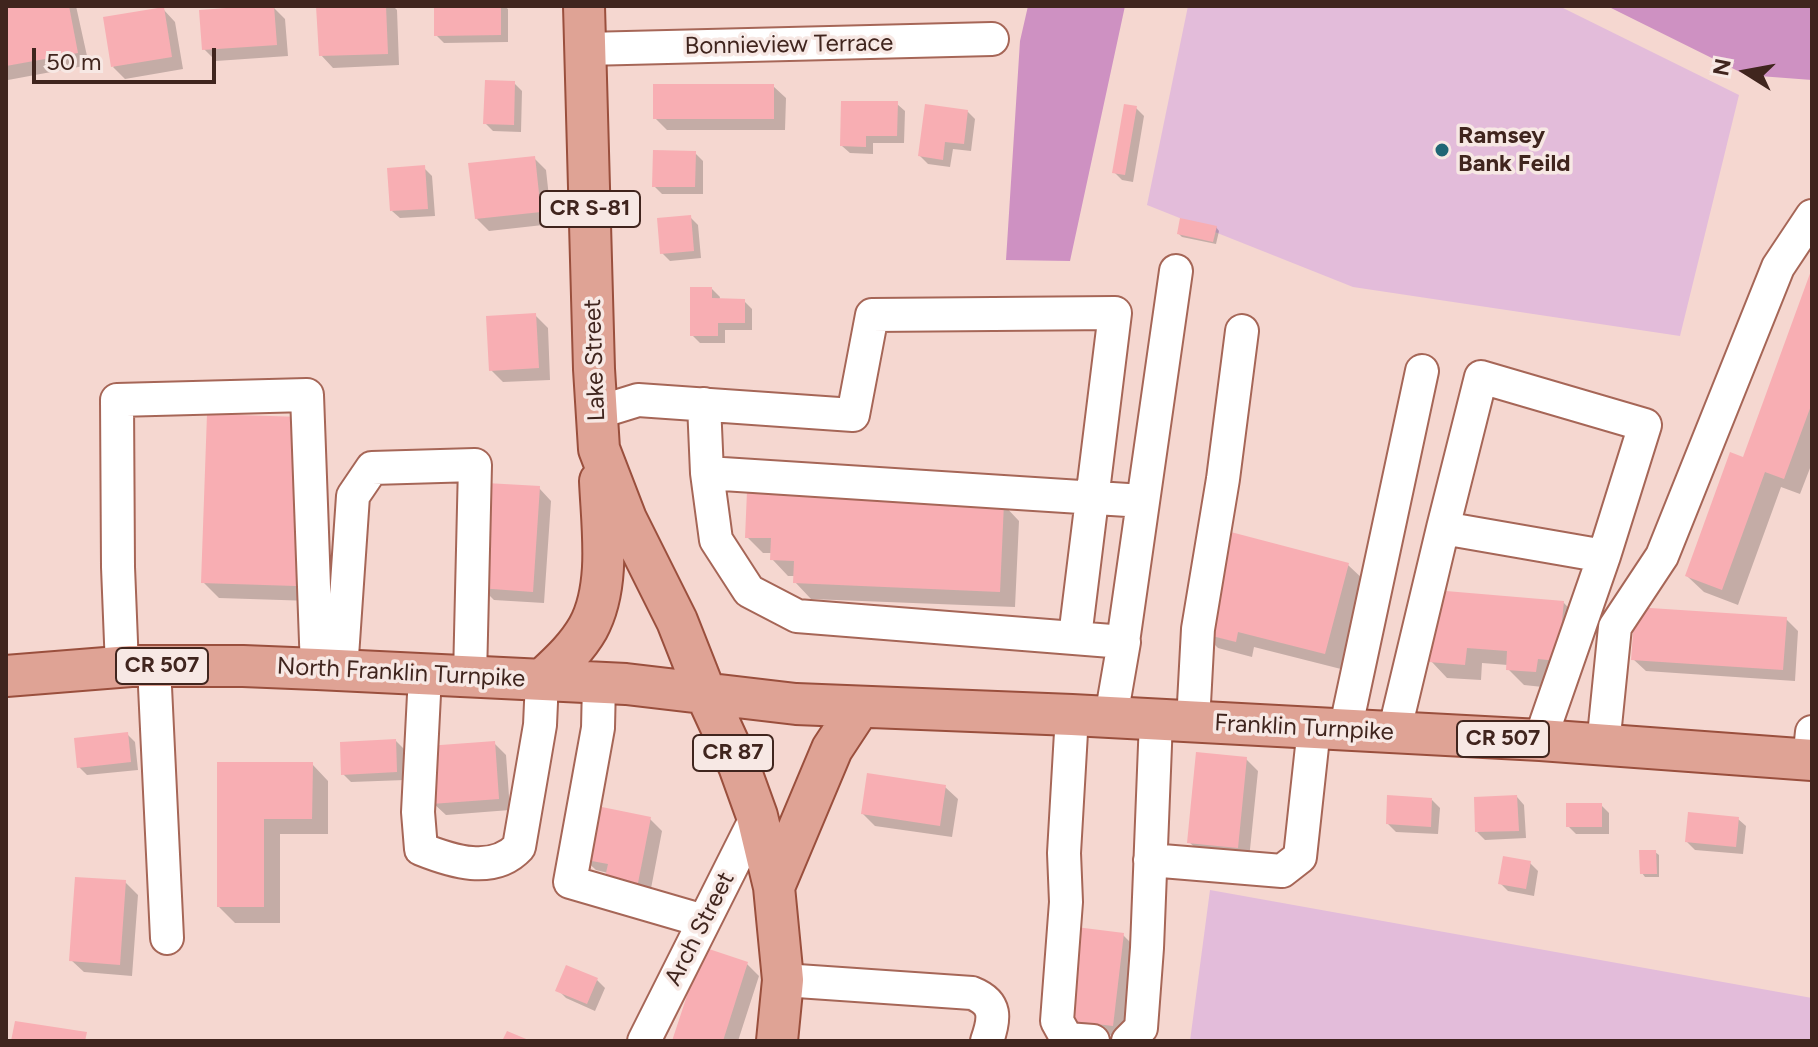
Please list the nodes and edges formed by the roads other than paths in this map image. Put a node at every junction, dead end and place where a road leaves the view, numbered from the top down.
1 (584, 6) edge
2 (992, 39) dead end
3 (586, 49) junction
4 (1811, 220) edge
5 (1176, 271) dead end
6 (1242, 331) dead end
7 (1422, 371) dead end
8 (704, 404) junction
9 (597, 431) junction
10 (707, 473) junction
11 (1092, 499) junction
12 (1143, 501) junction
13 (1443, 528) junction
14 (1604, 556) junction
15 (1075, 637) junction
16 (1123, 642) junction
17 (138, 666) junction
18 (329, 670) junction
19 (425, 675) junction
20 (6, 676) edge
21 (470, 677) junction
22 (542, 680) junction
23 (599, 683) junction
24 (705, 692) junction
25 (796, 704) joint
26 (859, 708) junction
27 (1091, 716) junction
28 (1175, 721) junction
29 (1330, 730) junction
30 (1394, 733) junction
31 (1540, 740) junction
32 (1603, 746) junction
33 (1811, 751) edge
34 (757, 816) junction
35 (1150, 860) junction
36 (774, 887) junction
37 (704, 921) junction
38 (167, 938) dead end
39 (783, 980) junction
40 (644, 1041) edge
41 (777, 1041) edge
42 (987, 1041) edge
43 (1093, 1041) edge
44 (1128, 1041) edge

1 - 3 main road, Lake Street / CR S-81
2 - 3 street, Bonnieview Terrace
3 - 9 main road, Lake Street / CR S-81
4 - 32 street
5 - 12 street
6 - 28 street
7 - 29 street
8 - 9 street
8 - 10 street
8 - 11 street
9 - 22 main road
9 - 24 main road, Lake Street / CR S-81
10 - 11 street
10 - 15 street
11 - 12 street
11 - 15 street
12 - 16 street
13 - 14 street
13 - 14 street
13 - 30 street
14 - 31 street
15 - 16 street
16 - 27 street
17 - 18 main road, North Franklin Turnpike / CR 507
17 - 18 street
17 - 20 main road, North Franklin Turnpike / CR 507
17 - 38 street
18 - 19 main road, North Franklin Turnpike / CR 507
18 - 21 street
19 - 21 main road, North Franklin Turnpike / CR 507
19 - 22 street
21 - 22 main road, North Franklin Turnpike / CR 507
22 - 23 main road, North Franklin Turnpike / CR 507
23 - 24 main road, North Franklin Turnpike / CR 507
23 - 37 street
24 - 25 main road, North Franklin Turnpike / CR 507
24 - 34 main road, CR 87
25 - 26 main road, Franklin Turnpike / CR 507
26 - 27 main road, Franklin Turnpike / CR 507
26 - 36 main road
27 - 28 main road, Franklin Turnpike / CR 507
27 - 43 street
28 - 29 main road, Franklin Turnpike / CR 507
28 - 35 street
29 - 30 main road, Franklin Turnpike / CR 507
29 - 35 street
30 - 31 main road, Franklin Turnpike / CR 507
31 - 32 main road, Franklin Turnpike / CR 507
32 - 33 main road, Franklin Turnpike / CR 507
34 - 36 main road
34 - 37 street, Arch Street
35 - 44 street
36 - 39 main road
37 - 40 street, Arch Street
39 - 41 main road
39 - 42 street

